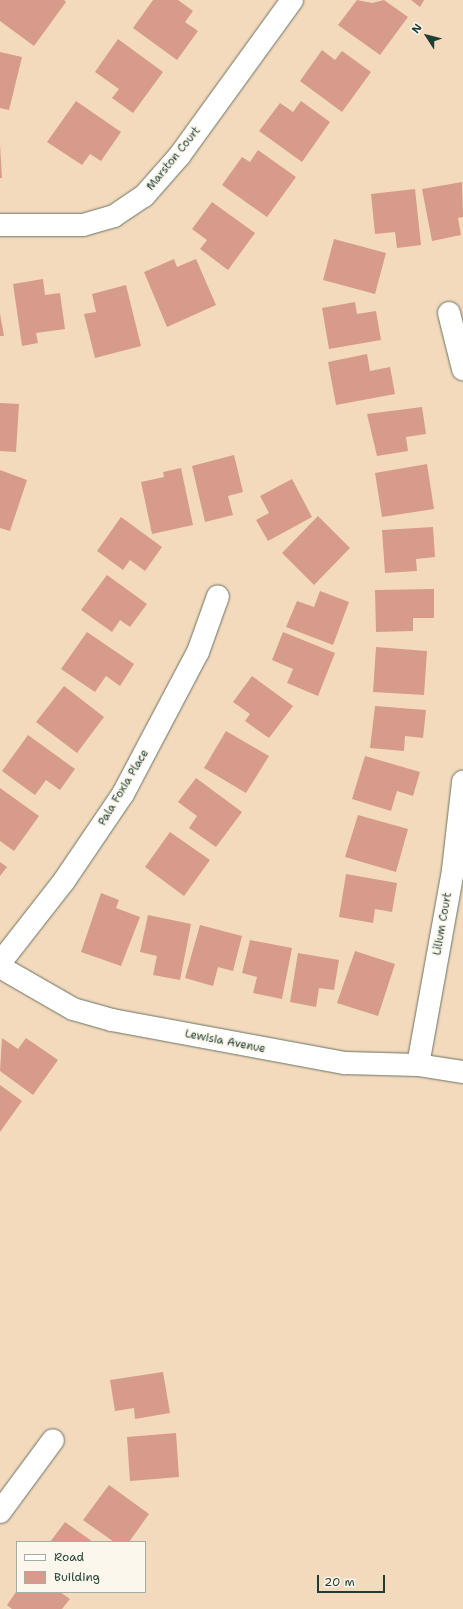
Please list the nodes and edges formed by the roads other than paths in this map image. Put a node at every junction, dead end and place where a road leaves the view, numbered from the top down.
1 (292, 0) edge
2 (0, 225) edge
3 (449, 313) dead end
4 (463, 369) edge
5 (218, 596) dead end
6 (463, 782) edge
7 (0, 963) edge
8 (0, 968) edge
9 (418, 1065) junction
10 (463, 1072) edge
11 (53, 1440) dead end
12 (0, 1512) edge

1 - 2 street, Marston Court
3 - 4 street
5 - 7 street, Pala Foxia Place
6 - 9 street, Lilium Court
8 - 9 street, Lewisia Avenue
9 - 10 street, Lewisia Avenue
11 - 12 street

